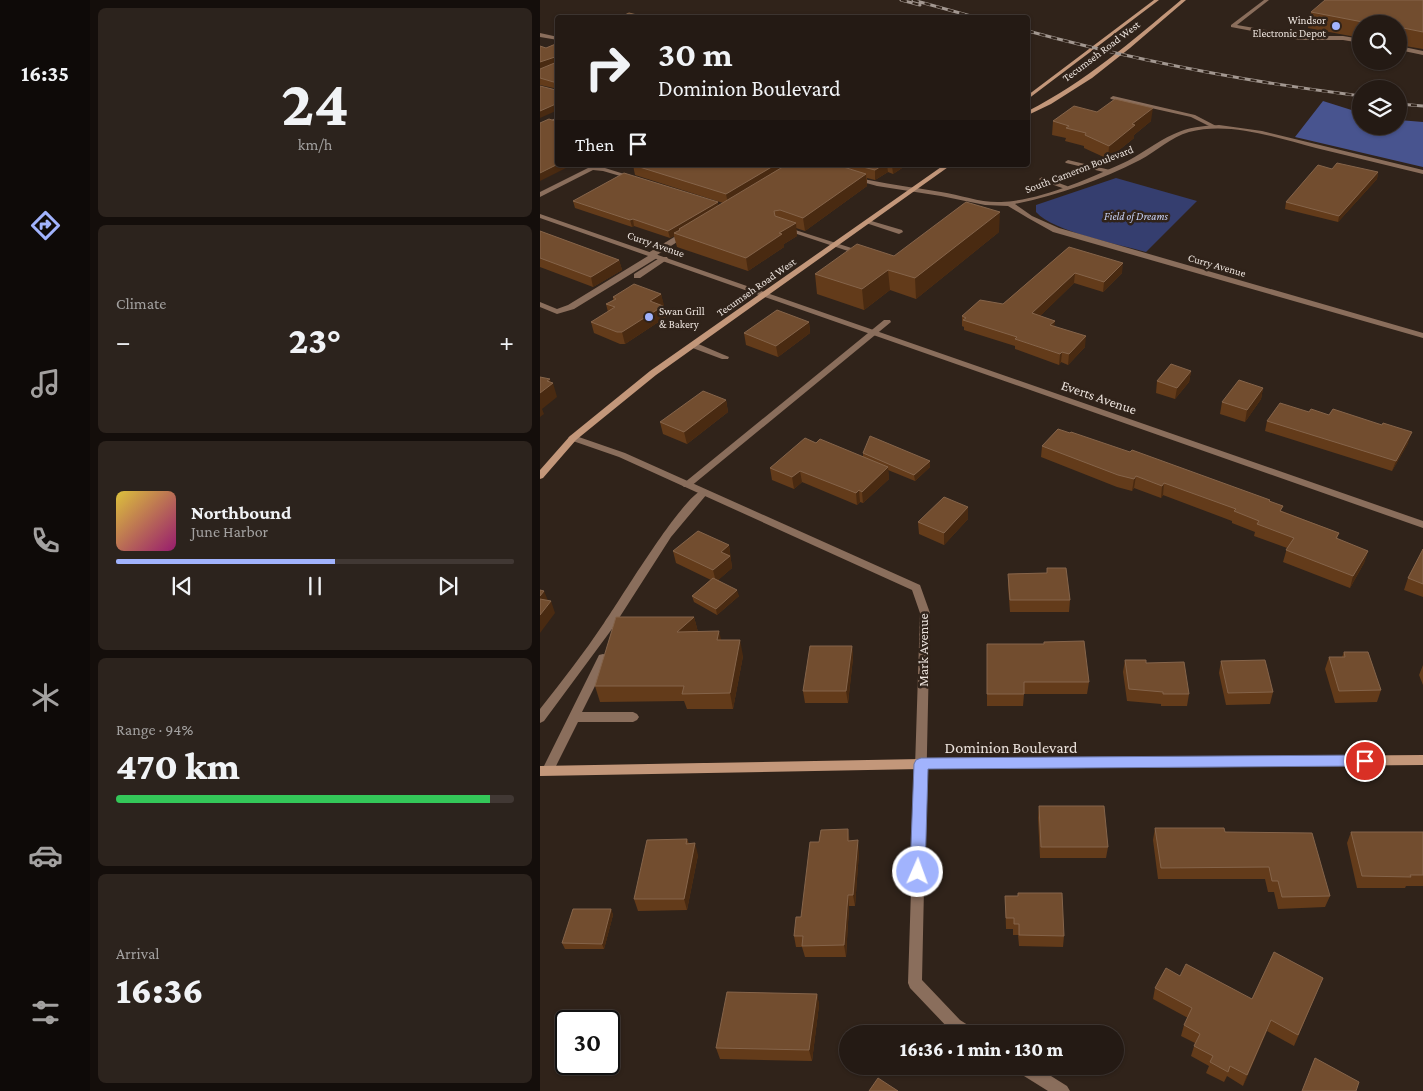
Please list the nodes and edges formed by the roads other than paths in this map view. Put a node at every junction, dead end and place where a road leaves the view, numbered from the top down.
1 (1157, 0) edge
2 (1184, 0) edge
3 (1267, 0) edge
4 (540, 35) edge
5 (555, 39) edge
6 (1352, 40) edge
7 (1407, 50) edge
8 (1423, 53) edge
9 (1030, 95) edge
10 (1113, 98) edge
11 (1030, 112) edge
12 (555, 120) edge
13 (540, 127) edge
14 (1215, 127) junction
15 (1068, 162) dead end
16 (945, 167) edge
17 (1108, 171) junction
18 (1423, 172) edge
19 (843, 176) edge
20 (1042, 179) dead end
21 (639, 180) edge
22 (1065, 187) junction
23 (911, 191) junction
24 (540, 195) edge
25 (1010, 204) junction
26 (540, 216) edge
27 (868, 222) junction
28 (778, 226) edge
29 (690, 231) edge
30 (899, 232) dead end
31 (836, 245) junction
32 (867, 254) edge
33 (653, 255) junction
34 (664, 259) junction
35 (637, 276) dead end
36 (765, 294) junction
37 (540, 304) edge
38 (887, 322) dead end
39 (875, 332) junction
40 (1423, 336) edge
41 (693, 345) junction
42 (725, 357) dead end
43 (573, 438) junction
44 (540, 476) edge
45 (687, 485) junction
46 (704, 492) junction
47 (1423, 525) edge
48 (604, 658) edge
49 (574, 716) junction
50 (633, 717) dead end
51 (540, 718) edge
52 (1423, 760) edge
53 (921, 764) junction
54 (544, 770) edge
55 (955, 1025) edge
56 (1036, 1075) edge
57 (1062, 1091) edge

1 - 9 main road, Tecumseh Road West
2 - 11 main road, Tecumseh Road West
3 - 6 street
4 - 5 street
7 - 8 street
10 - 14 street
12 - 13 street
14 - 17 street, South Cameron Boulevard
14 - 18 street, South Cameron Boulevard
15 - 17 street
16 - 23 main road, Tecumseh Road West
17 - 22 street, South Cameron Boulevard
19 - 23 street, South Cameron Boulevard
20 - 22 street
21 - 24 street
22 - 25 street, South Cameron Boulevard
23 - 25 street, South Cameron Boulevard
23 - 27 main road, Tecumseh Road West
25 - 40 street, Curry Avenue
26 - 33 street, Curry Avenue
27 - 30 street
27 - 31 main road, Tecumseh Road West
28 - 31 street
29 - 33 street
31 - 32 street
31 - 36 main road, Tecumseh Road West
33 - 34 street, Curry Avenue
33 - 37 street
34 - 35 street
34 - 36 street, Curry Avenue
36 - 39 street, Everts Avenue
36 - 41 main road, Tecumseh Road West
38 - 39 street
39 - 45 street
39 - 47 street, Everts Avenue
41 - 42 street
41 - 43 main road, Tecumseh Road West
43 - 44 main road, Tecumseh Road West
43 - 45 street, Mark Avenue
45 - 46 street, Mark Avenue
46 - 51 street
46 - 53 street, Mark Avenue
48 - 49 street
49 - 50 street
49 - 54 street
52 - 53 main road, Dominion Boulevard
53 - 54 main road, Dominion Boulevard
53 - 55 street, Mark Avenue
56 - 57 street

